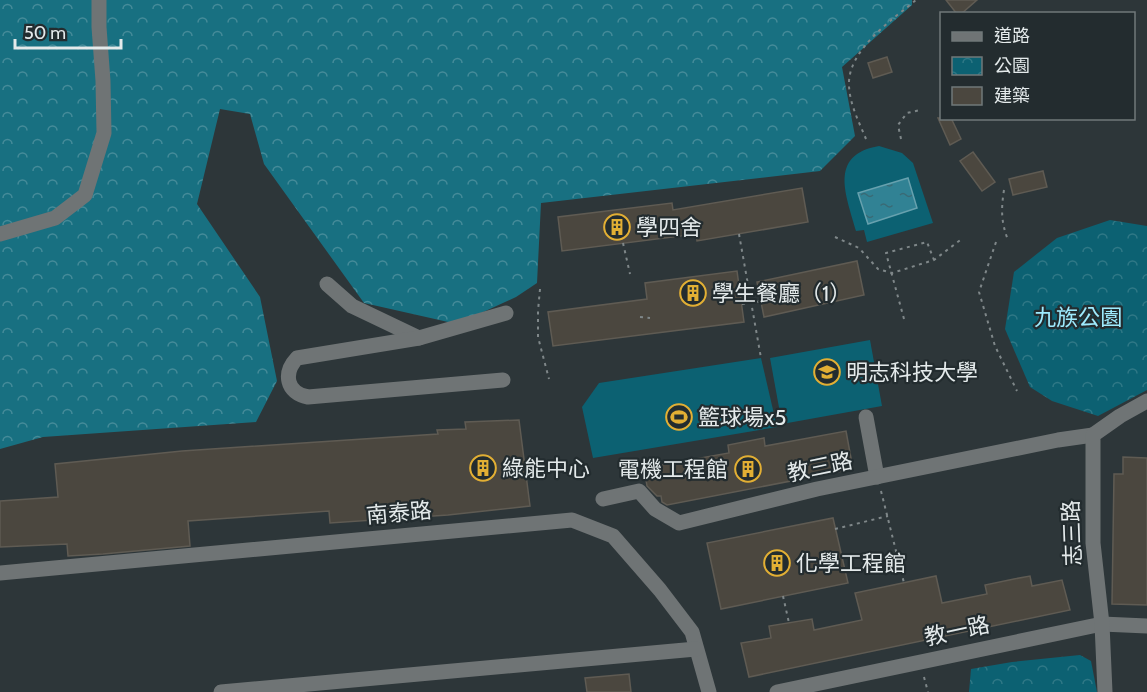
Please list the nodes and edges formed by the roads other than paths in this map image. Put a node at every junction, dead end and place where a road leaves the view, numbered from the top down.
1 (99, 0) edge
2 (0, 234) edge
3 (327, 284) dead end
4 (506, 312) dead end
5 (419, 338) junction
6 (503, 381) dead end
7 (1147, 401) edge
8 (866, 417) dead end
9 (1093, 435) junction
10 (877, 477) junction
11 (603, 499) dead end
12 (0, 573) edge
13 (1102, 624) junction
14 (1147, 626) edge
15 (696, 649) junction
16 (220, 692) edge
17 (709, 692) edge
18 (777, 692) edge
19 (1106, 692) edge

1 - 2 street
3 - 5 street
4 - 5 street
5 - 6 street
7 - 9 street
8 - 10 street
9 - 10 street, 教三路
9 - 13 street, 志三路
10 - 11 street, 教三路
12 - 15 street, 南泰路
13 - 14 street, 教一路
13 - 18 street, 教一路
13 - 19 street, 志三路
15 - 16 street
15 - 17 street, 南泰路

